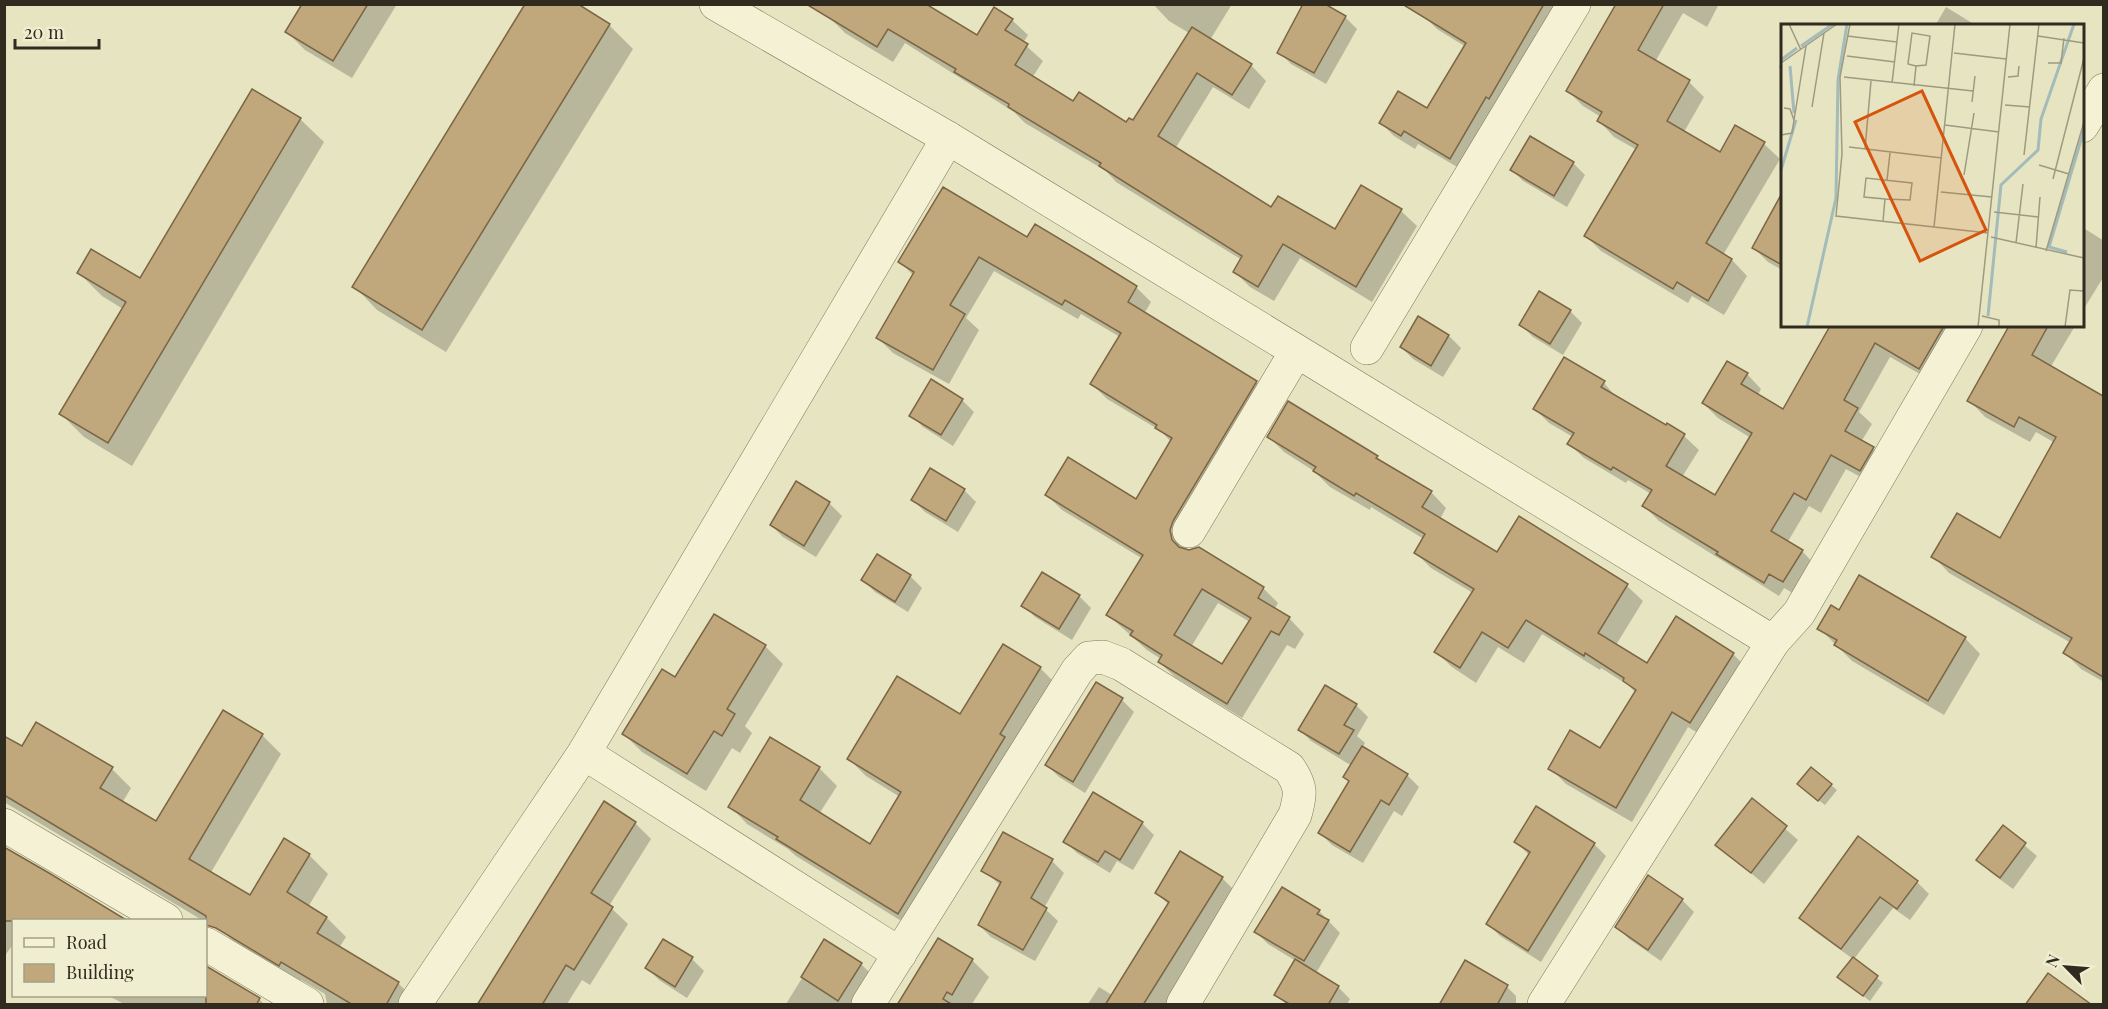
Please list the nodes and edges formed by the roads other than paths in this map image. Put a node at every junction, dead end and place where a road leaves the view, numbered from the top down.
1 (716, 4) edge
2 (1574, 4) edge
3 (2103, 90) edge
4 (2084, 123) edge
5 (948, 138) junction
6 (1965, 327) edge
7 (1367, 348) dead end
8 (1296, 352) junction
9 (1189, 531) dead end
10 (1773, 642) junction
11 (584, 753) junction
12 (4, 825) edge
13 (163, 919) edge
14 (207, 945) edge
15 (900, 954) junction
16 (307, 1005) edge
17 (415, 1005) edge
18 (868, 1005) edge
19 (1183, 1005) edge
20 (1544, 1005) edge

1 - 5 street
2 - 7 street
3 - 4 street
5 - 8 street
5 - 11 street
6 - 10 street
8 - 9 street
8 - 10 street
10 - 20 street
11 - 15 street
11 - 17 street
12 - 13 street
14 - 16 street
15 - 18 street
15 - 19 street

